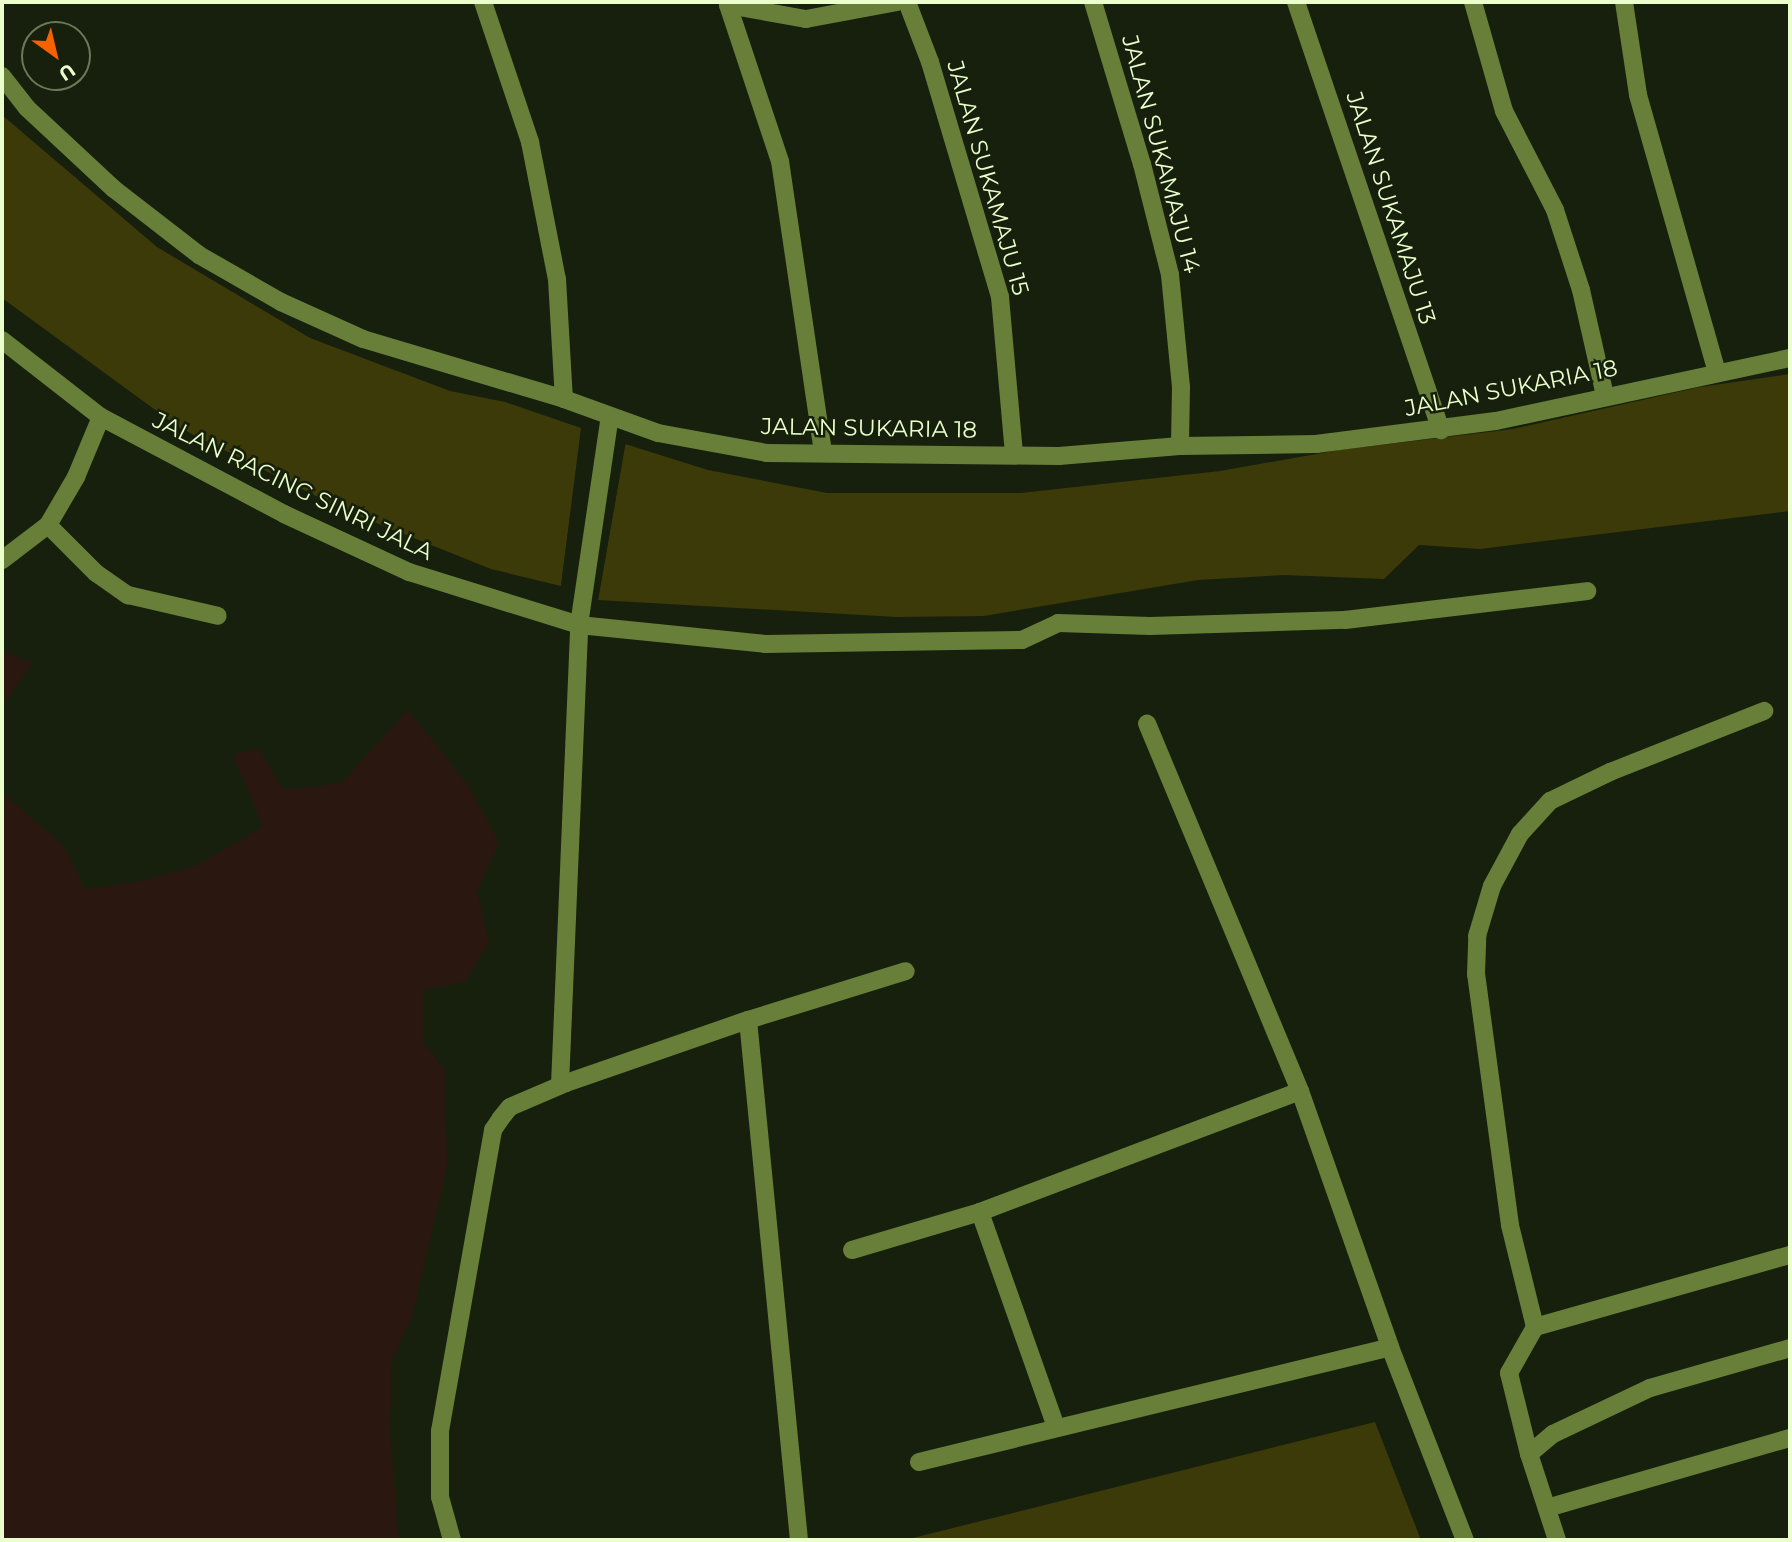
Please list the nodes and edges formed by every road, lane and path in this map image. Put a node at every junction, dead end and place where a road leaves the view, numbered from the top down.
1 (483, 2) edge
2 (897, 2) edge
3 (906, 2) edge
4 (1093, 2) edge
5 (1296, 2) edge
6 (1473, 2) edge
7 (1624, 2) edge
8 (729, 3) edge
9 (2, 76) edge
10 (2, 340) edge
11 (1790, 358) edge
12 (1717, 373) junction
13 (1605, 396) junction
14 (564, 399) junction
15 (101, 417) junction
16 (609, 423) junction
17 (1441, 430) junction
18 (1180, 446) junction
19 (823, 453) junction
20 (1014, 454) junction
21 (48, 525) junction
22 (2, 560) edge
23 (1587, 591) dead end
24 (218, 616) dead end
25 (581, 619) junction
26 (1764, 711) dead end
27 (1147, 724) dead end
28 (906, 971) dead end
29 (748, 1020) junction
30 (560, 1085) junction
31 (1300, 1091) junction
32 (980, 1212) junction
33 (852, 1251) dead end
34 (1790, 1255) edge
35 (1535, 1327) junction
36 (1390, 1347) junction
37 (1790, 1348) edge
38 (1056, 1427) junction
39 (1790, 1438) edge
40 (1529, 1454) junction
41 (919, 1462) dead end
42 (1547, 1508) junction
43 (452, 1540) edge
44 (799, 1540) edge
45 (1465, 1540) edge
46 (1557, 1540) edge

1 - 14 street
2 - 8 street
3 - 20 street, JALAN SUKAMAJU 15
4 - 18 street, JALAN SUKAMAJU 14
5 - 17 street, JALAN SUKAMAJU 13
6 - 13 street
7 - 12 street
8 - 19 street
9 - 14 street, JALAN SUKARIA 18
10 - 15 street, JALAN RACING SINRI JALA
11 - 12 street, JALAN SUKARIA 18
12 - 13 street, JALAN SUKARIA 18
13 - 17 street, JALAN SUKARIA 18
14 - 16 street, JALAN SUKARIA 18
15 - 21 street
15 - 25 street, JALAN RACING SINRI JALA
16 - 19 street, JALAN SUKARIA 18
16 - 25 street
17 - 18 street, JALAN SUKARIA 18
18 - 20 street, JALAN SUKARIA 18
19 - 20 street, JALAN SUKARIA 18
21 - 22 street
21 - 24 street
23 - 25 street, JALAN RACING SINRI JALA
25 - 30 street
26 - 35 street
27 - 31 street
28 - 29 street
29 - 30 street
29 - 44 street
30 - 43 street
31 - 32 street
31 - 36 street
32 - 33 street
32 - 38 street
34 - 35 street
35 - 40 street
36 - 38 street
36 - 45 street
37 - 40 street
38 - 41 street
39 - 42 street
40 - 42 street
42 - 46 street

